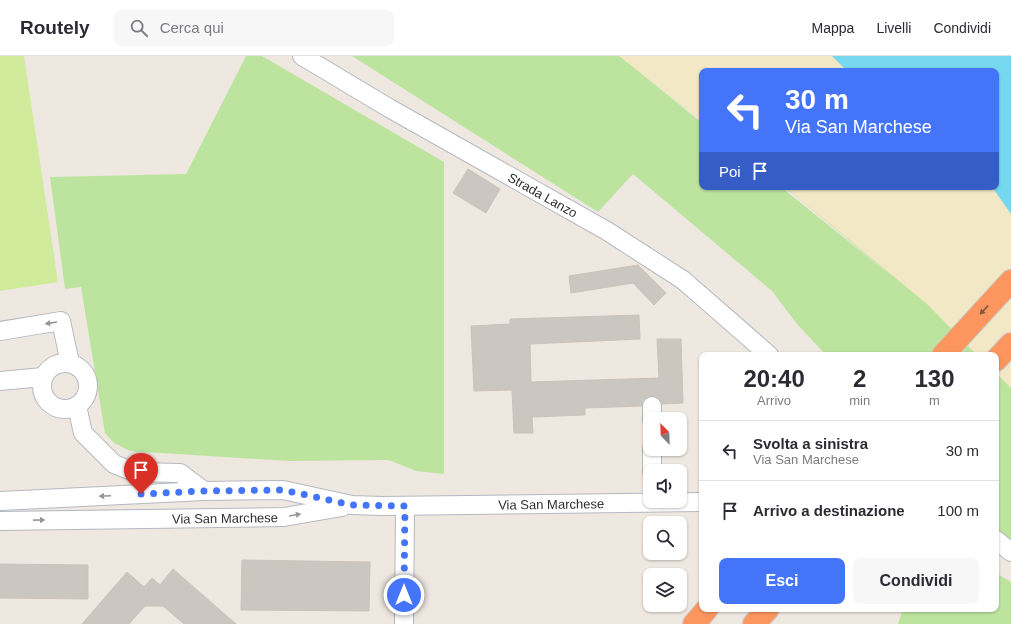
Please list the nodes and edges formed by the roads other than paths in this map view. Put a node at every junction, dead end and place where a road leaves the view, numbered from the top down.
1 (302, 56) edge
2 (1011, 282) edge
3 (0, 331) edge
4 (1011, 344) edge
5 (766, 352) edge
6 (946, 352) edge
7 (999, 357) edge
8 (70, 362) junction
9 (43, 376) junction
10 (0, 380) edge
11 (77, 406) junction
12 (204, 491) junction
13 (0, 501) edge
14 (643, 502) edge
15 (687, 502) edge
16 (699, 502) edge
17 (352, 505) junction
18 (405, 506) junction
19 (0, 521) edge
20 (705, 612) edge
21 (765, 612) edge
22 (404, 624) edge
23 (694, 624) edge
24 (754, 624) edge

1 - 5 street, Strada Lanzo
2 -> 6 highway
8 -> 3 street
4 - 7 highway
8 - 9 street
8 - 11 street
9 - 10 street
9 - 11 street
11 - 12 street
12 -> 13 street, Via San Marchese
12 - 17 street, Via San Marchese
14 - 18 street, Via San Marchese
15 - 16 street, Via San Marchese
17 - 18 street, Via San Marchese
19 -> 17 street, Via San Marchese
18 - 22 street
20 - 23 highway
21 - 24 highway

